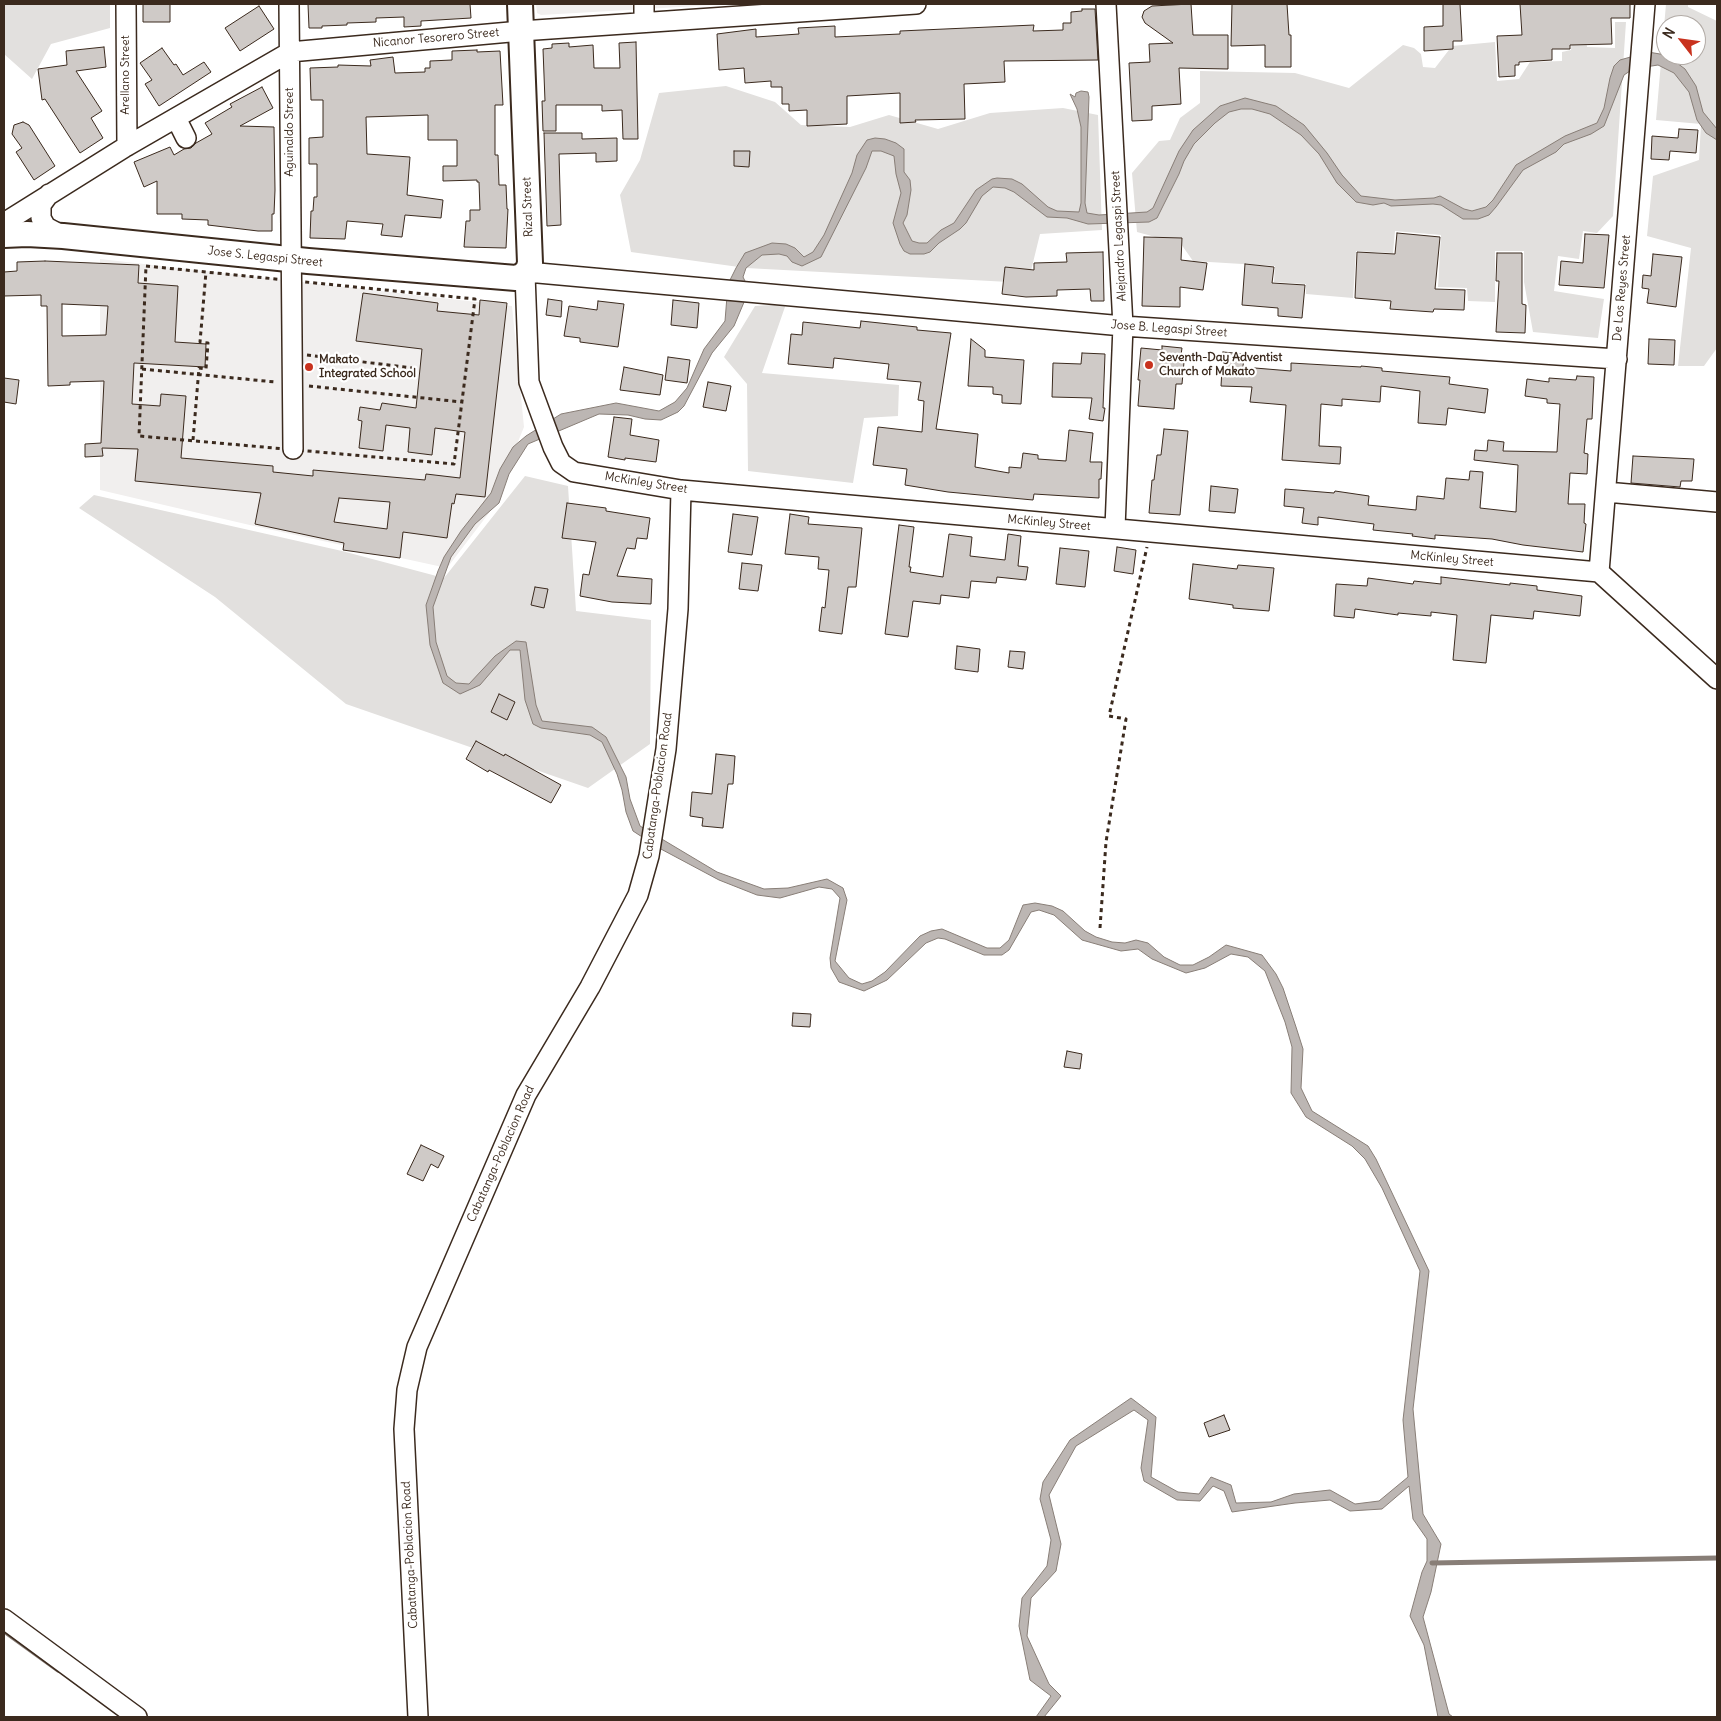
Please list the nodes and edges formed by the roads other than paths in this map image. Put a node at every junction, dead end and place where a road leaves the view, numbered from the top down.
1 (126, 4) edge
2 (289, 4) edge
3 (520, 4) edge
4 (916, 4) edge
5 (1106, 4) edge
6 (1645, 4) edge
7 (644, 13) edge
8 (521, 31) junction
9 (290, 52) junction
10 (176, 118) junction
11 (186, 138) dead end
12 (127, 146) junction
13 (50, 193) junction
14 (4, 223) edge
15 (4, 235) edge
16 (63, 236) junction
17 (294, 270) junction
18 (526, 273) junction
19 (721, 289) joint
20 (1124, 326) junction
21 (1617, 359) junction
22 (539, 408) joint
23 (293, 449) road end
24 (681, 490) junction
25 (1606, 492) junction
26 (1717, 502) edge
27 (1115, 528) junction
28 (1600, 572) junction
29 (1717, 679) edge
30 (4, 1619) edge
31 (137, 1717) edge
32 (418, 1717) edge

1 - 12 street, Arellano Street
2 - 9 street, Aguinaldo Street
3 - 8 main road, Rizal Street
4 - 7 street, Nicanor Tesorero Street
5 - 20 street, Alejandro Legaspi Street
6 - 21 street, De Los Reyes Street
7 - 8 street, Nicanor Tesorero Street
8 - 9 street, Nicanor Tesorero Street
8 - 18 main road, Rizal Street
9 - 10 street, Nicanor Tesorero Street
9 - 17 street, Aguinaldo Street
10 - 11 street
10 - 12 street, Nicanor Tesorero Street
12 - 13 street, Nicanor Tesorero Street
13 - 14 street, Nicanor Tesorero Street
13 - 16 street
15 - 16 main road, Jose S. Legaspi Street
16 - 17 main road, Jose S. Legaspi Street
17 - 18 main road, Jose S. Legaspi Street
17 - 23 street, Aguinaldo Street
18 - 19 street, Jose S. Legaspi Street
18 - 22 street, Rizal Street
19 - 20 street, Jose B. Legaspi Street
20 - 21 street, Jose B. Legaspi Street
20 - 27 street, Alejandro Legaspi Street
21 - 25 street, De Los Reyes Street
22 - 24 street, McKinley Street
24 - 27 street, McKinley Street
24 - 32 street, Cabatanga-Poblacion Road
25 - 26 street
25 - 28 street, De Los Reyes Street
27 - 28 street, McKinley Street
28 - 29 street
30 - 31 street

